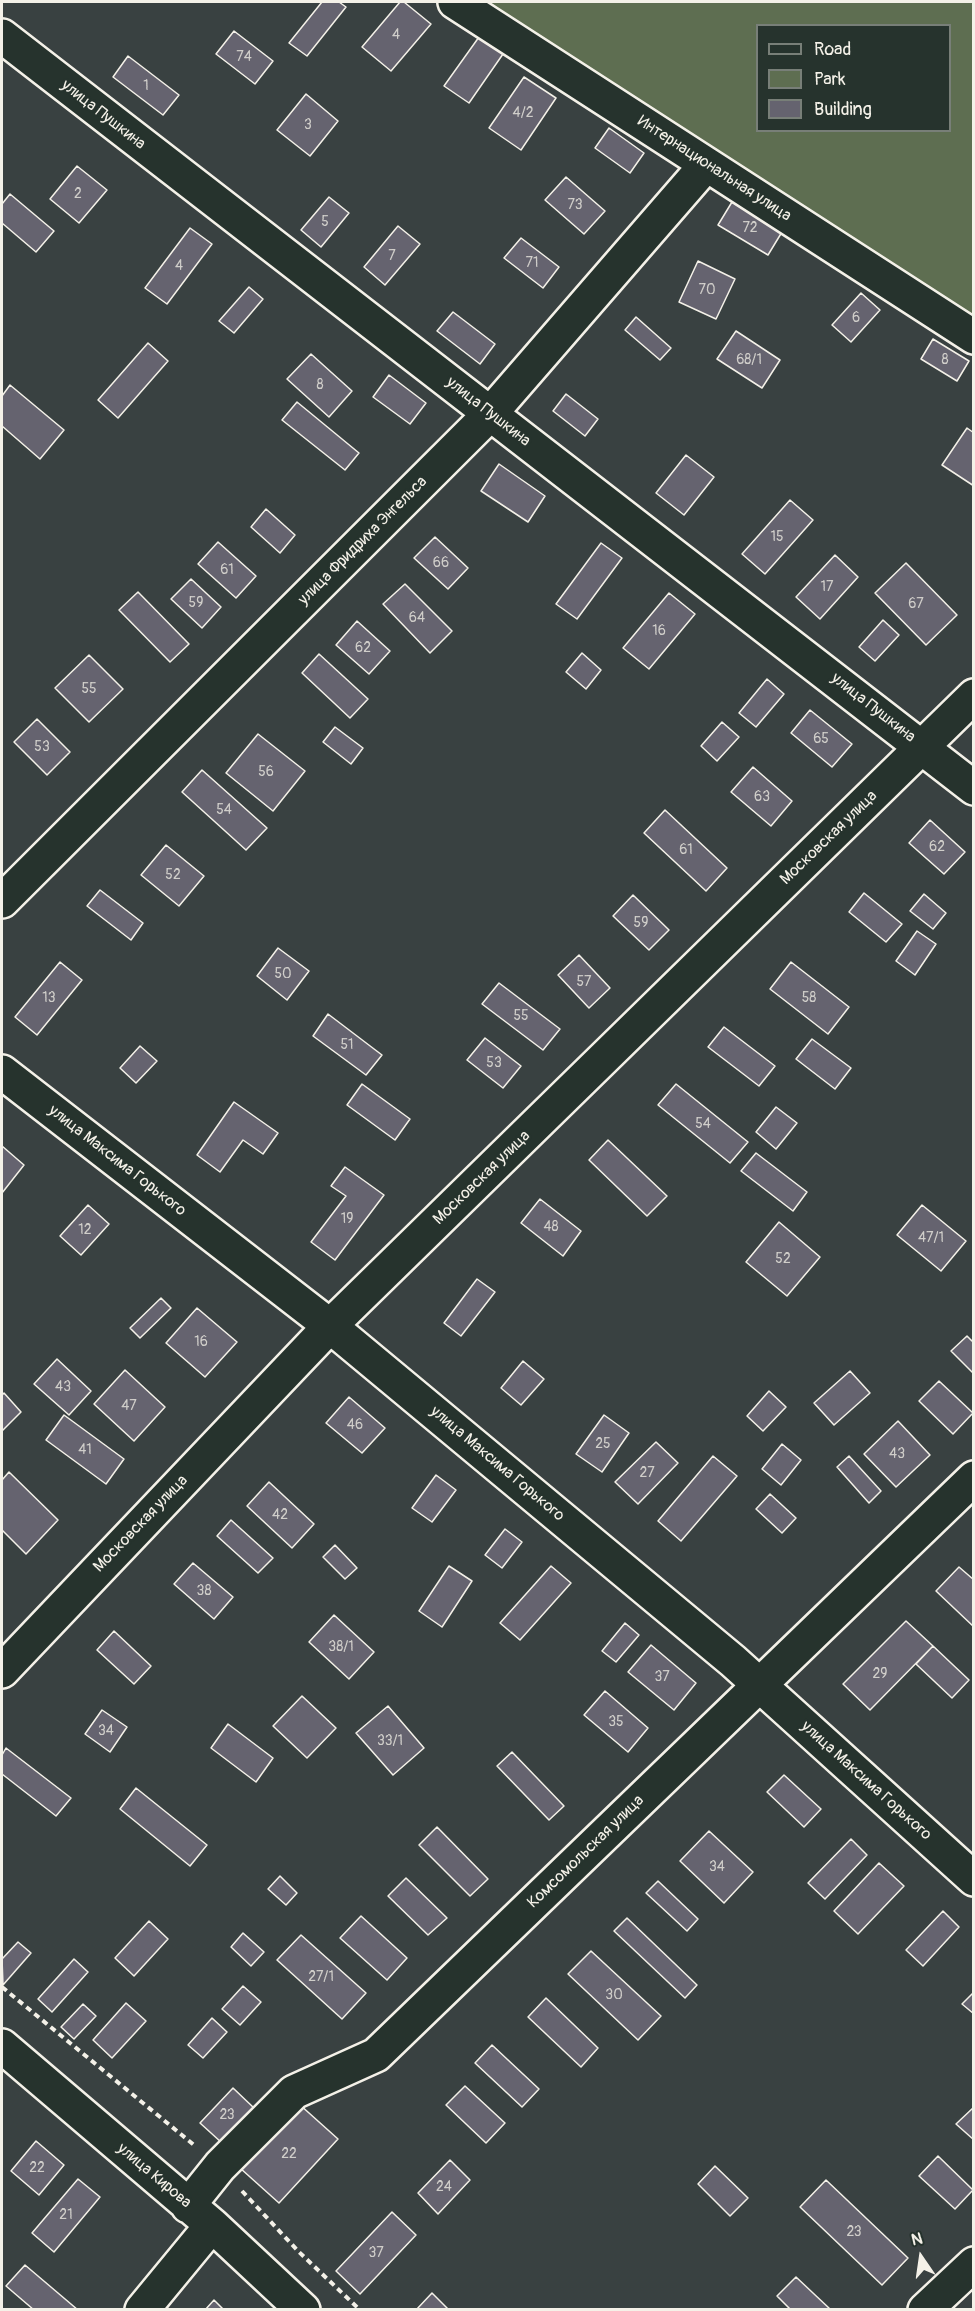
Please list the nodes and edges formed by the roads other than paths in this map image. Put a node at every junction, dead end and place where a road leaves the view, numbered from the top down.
1 (455, 2) edge
2 (2, 36) edge
3 (706, 165) junction
4 (974, 337) edge
5 (490, 414) junction
6 (974, 696) edge
7 (923, 747) junction
8 (974, 788) edge
9 (2, 901) edge
10 (2, 1071) edge
11 (330, 1326) junction
12 (974, 1478) edge
13 (2, 1671) edge
14 (760, 1684) junction
15 (974, 1879) edge
16 (2, 2046) edge
17 (200, 2216) junction
18 (974, 2264) edge
19 (142, 2310) edge
20 (303, 2310) edge
21 (925, 2310) edge

1 - 3 street, Интернациональная улица
2 - 5 street, улица Пушкина
3 - 4 street, Интернациональная улица
3 - 5 street, улица Фридриха Энгельса
5 - 7 street, улица Пушкина
5 - 9 street, улица Фридриха Энгельса
6 - 7 street, Московская улица
7 - 8 street, улица Пушкина
7 - 11 street, Московская улица
10 - 11 street, улица Максима Горького
11 - 13 street, Московская улица
11 - 14 street, улица Максима Горького
12 - 14 street, Комсомольская улица
14 - 15 street, улица Максима Горького
14 - 17 street, Комсомольская улица
16 - 17 street, улица Кирова
17 - 19 street, Комсомольская улица
17 - 20 street, улица Кирова
18 - 21 street

